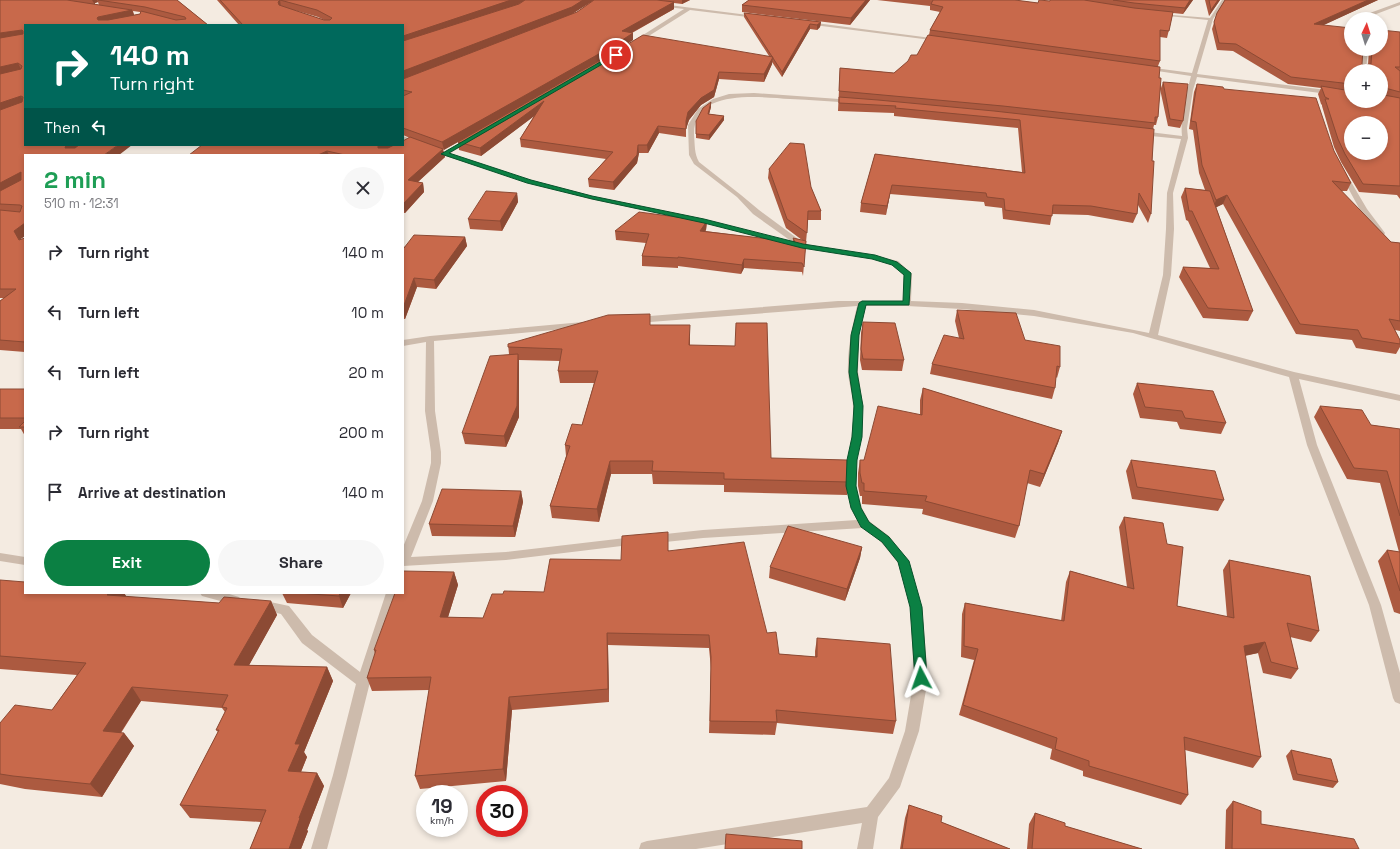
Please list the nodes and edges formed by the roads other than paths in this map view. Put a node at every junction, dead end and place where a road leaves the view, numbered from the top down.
1 (1224, 0) edge
2 (1400, 3) edge
3 (657, 4) edge
4 (688, 9) junction
5 (1377, 12) edge
6 (1155, 14) edge
7 (764, 18) edge
8 (1211, 19) junction
9 (802, 22) edge
10 (942, 41) edge
11 (629, 46) edge
12 (1139, 68) edge
13 (1193, 76) junction
14 (1313, 91) junction
15 (1344, 94) edge
16 (1315, 98) edge
17 (855, 102) edge
18 (1131, 132) edge
19 (478, 135) edge
20 (1184, 138) junction
21 (406, 142) edge
22 (444, 154) junction
23 (1340, 168) edge
24 (1382, 233) edge
25 (802, 246) junction
26 (862, 303) junction
27 (907, 303) junction
28 (628, 320) edge
29 (588, 324) edge
30 (1153, 336) junction
31 (430, 339) junction
32 (404, 343) edge
33 (1293, 374) junction
34 (1400, 398) edge
35 (865, 524) junction
36 (1, 557) edge
37 (404, 559) edge
38 (24, 561) edge
39 (404, 561) edge
40 (211, 594) edge
41 (392, 594) edge
42 (363, 682) junction
43 (1400, 698) edge
44 (871, 814) junction
45 (319, 849) edge
46 (647, 849) edge
47 (865, 849) edge

1 - 8 street
2 - 5 street
3 - 4 street
4 - 7 street
4 - 11 street
6 - 8 street
8 - 13 street
9 - 10 street
12 - 13 street
13 - 14 street
13 - 20 street
14 - 15 street
14 - 16 street
17 - 25 street
18 - 20 street
19 - 22 street
20 - 30 street
21 - 22 street
22 - 25 street
23 - 24 street
25 - 27 street
26 - 27 street
26 - 28 street
26 - 35 street
27 - 30 street
29 - 31 street
30 - 33 street
31 - 32 street
31 - 37 street
33 - 34 street
33 - 43 street
35 - 39 street
35 - 44 street
36 - 38 street
40 - 42 street
41 - 42 street
42 - 45 street
44 - 46 street
44 - 47 street

